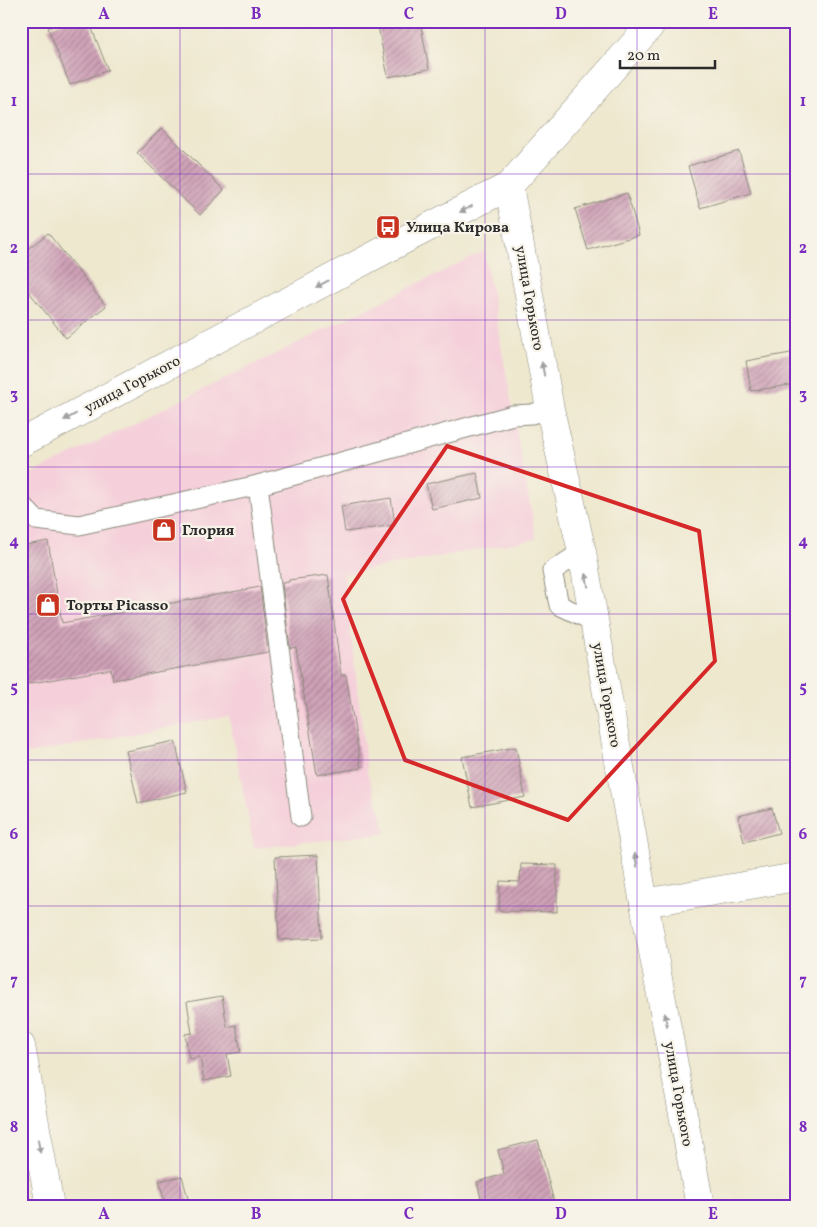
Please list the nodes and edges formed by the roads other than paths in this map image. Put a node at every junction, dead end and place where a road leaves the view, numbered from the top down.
1 (651, 21) edge
2 (509, 186) junction
3 (550, 409) junction
4 (21, 443) edge
5 (258, 485) junction
6 (21, 504) edge
7 (301, 817) dead end
8 (796, 877) edge
9 (644, 903) junction
10 (21, 1046) edge
11 (50, 1206) edge
12 (700, 1206) edge

1 - 2 street, улица Горького
3 -> 2 street, улица Горького
2 -> 4 street, улица Горького
3 - 5 lane
9 -> 3 street, улица Горького
5 - 6 lane
5 - 7 lane
8 - 9 street
12 -> 9 street, улица Горького
10 -> 11 street

